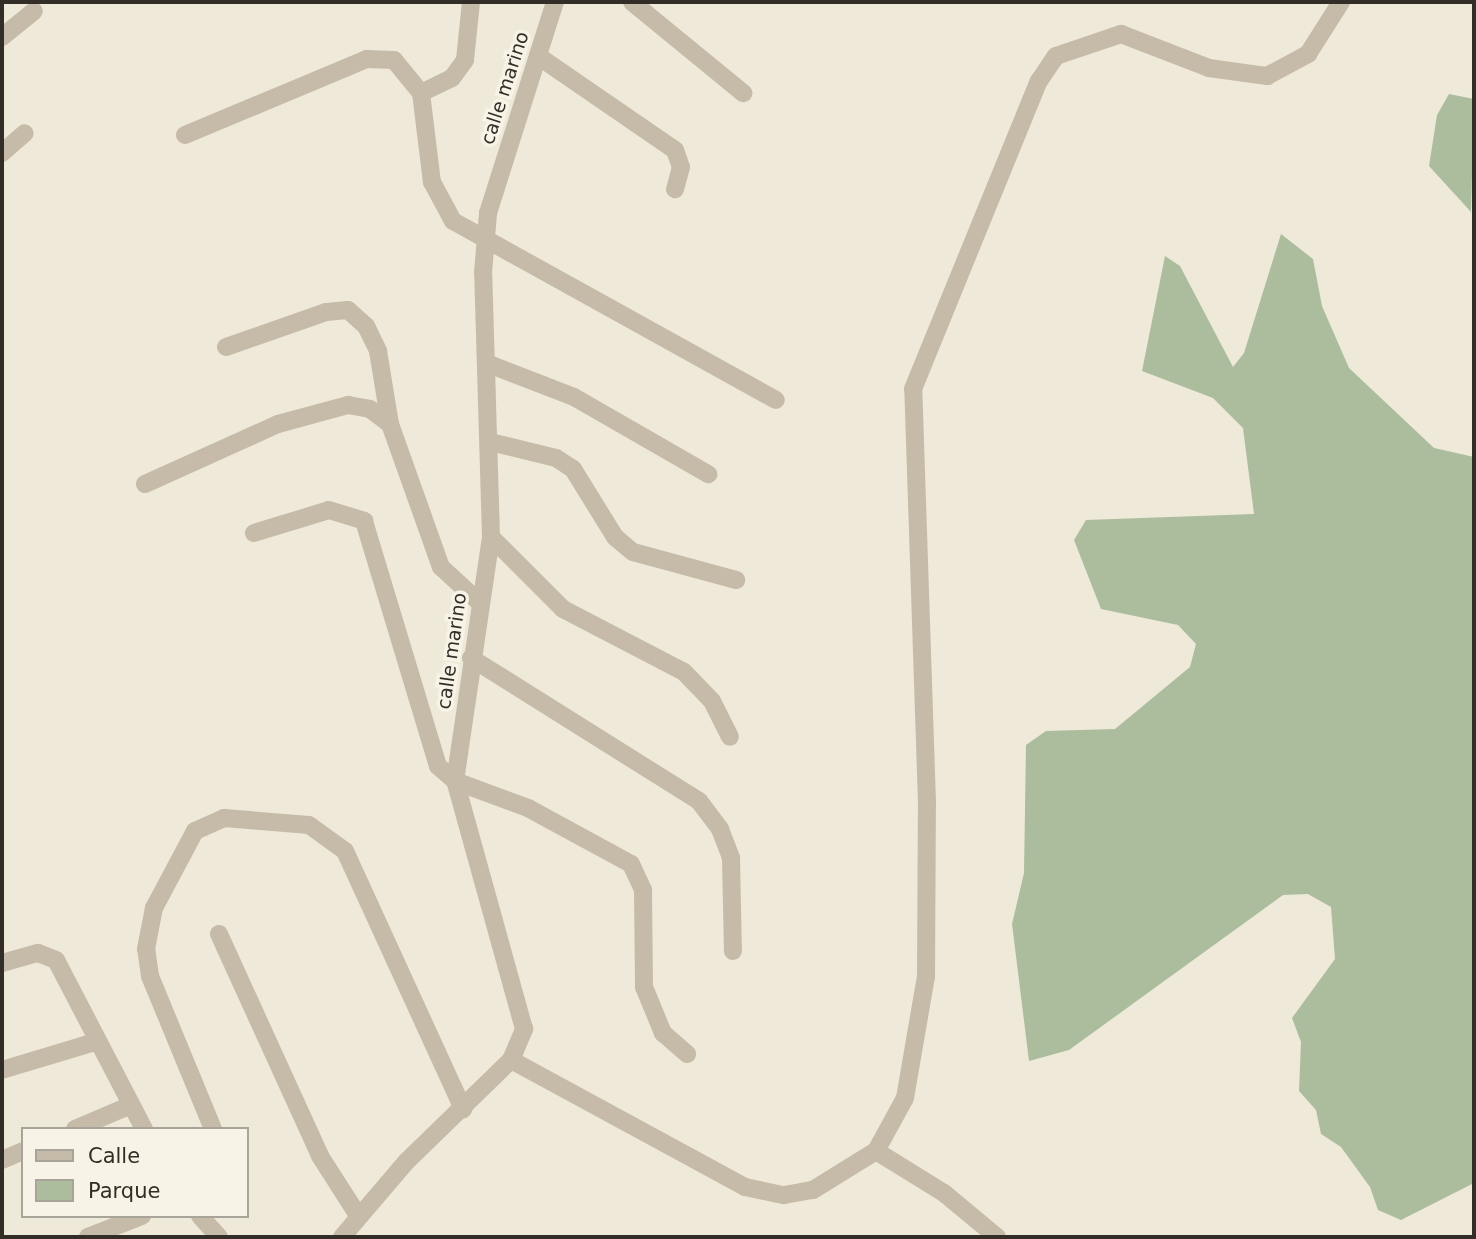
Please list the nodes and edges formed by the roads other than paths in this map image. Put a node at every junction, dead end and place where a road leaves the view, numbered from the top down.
1 (471, 2) edge
2 (555, 2) edge
3 (632, 2) edge
4 (1341, 2) edge
5 (34, 11) dead end
6 (2, 37) edge
7 (538, 56) junction
8 (421, 93) junction
9 (743, 93) dead end
10 (25, 133) dead end
11 (185, 135) dead end
12 (2, 153) edge
13 (675, 189) dead end
14 (485, 243) junction
15 (226, 347) dead end
16 (486, 363) junction
17 (776, 401) dead end
18 (390, 424) junction
19 (490, 442) junction
20 (708, 474) dead end
21 (145, 484) dead end
22 (254, 533) dead end
23 (491, 537) junction
24 (736, 580) dead end
25 (480, 603) junction
26 (471, 658) junction
27 (730, 737) dead end
28 (455, 781) junction
29 (219, 934) dead end
30 (733, 951) dead end
31 (2, 963) edge
32 (98, 1041) junction
33 (687, 1054) dead end
34 (511, 1060) junction
35 (2, 1070) edge
36 (131, 1105) junction
37 (463, 1109) junction
38 (80, 1127) edge
39 (143, 1127) edge
40 (212, 1127) edge
41 (876, 1151) junction
42 (21, 1152) edge
43 (2, 1160) edge
44 (359, 1217) junction
45 (137, 1218) edge
46 (202, 1218) edge
47 (223, 1218) edge
48 (218, 1236) edge
49 (88, 1237) edge
50 (342, 1237) edge
51 (997, 1237) edge

1 - 8 street
2 - 7 street, calle marino
3 - 9 street
4 - 41 street
5 - 6 street
7 - 13 street
7 - 14 street, calle marino
8 - 11 street
8 - 14 street
10 - 12 street
14 - 16 street, calle marino
14 - 17 street
15 - 18 street
16 - 19 street, calle marino
16 - 20 street
18 - 21 street
18 - 25 street
19 - 23 street, calle marino
19 - 24 street
22 - 28 street
23 - 25 street, calle marino
23 - 27 street
25 - 26 street, calle marino
26 - 28 street, calle marino
26 - 30 street
28 - 33 street
28 - 34 street, calle marino
29 - 44 street
31 - 32 street
32 - 35 street
32 - 36 street
34 - 37 street, calle marino
34 - 41 street
36 - 38 street
36 - 39 street
37 - 40 street
37 - 44 street, calle marino
41 - 51 street
42 - 43 street
44 - 50 street, calle marino
45 - 49 street
46 - 48 street
47 - 48 street

